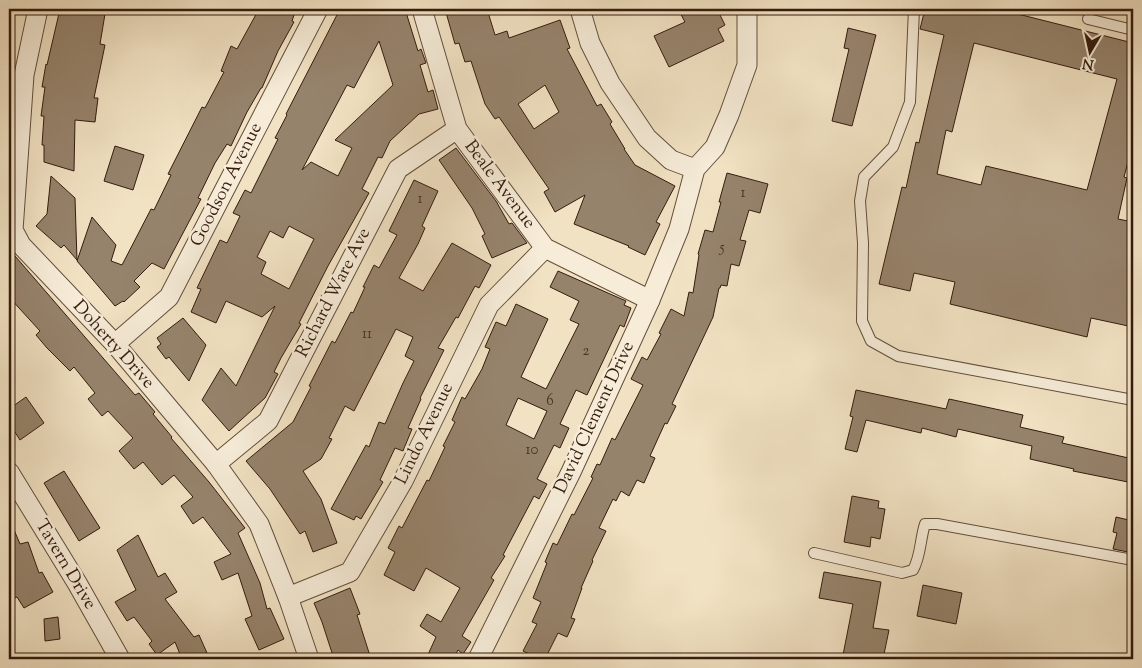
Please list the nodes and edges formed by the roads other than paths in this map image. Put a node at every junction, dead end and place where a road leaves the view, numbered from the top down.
1 (38, 9) edge
2 (318, 9) edge
3 (422, 9) edge
4 (580, 9) edge
5 (747, 9) edge
6 (914, 9) edge
7 (1088, 19) dead end
8 (1133, 30) edge
9 (457, 129) junction
10 (695, 169) junction
11 (545, 248) junction
12 (650, 300) junction
13 (115, 344) junction
14 (1133, 400) edge
15 (216, 464) junction
16 (9, 472) edge
17 (814, 553) dead end
18 (1133, 560) edge
19 (288, 597) junction
20 (120, 659) edge
21 (309, 659) edge
22 (478, 659) edge

1 - 13 street, Doherty Drive
2 - 13 street, Goodson Avenue
3 - 9 street, Beale Avenue
4 - 10 street
5 - 10 street
6 - 14 lane
7 - 8 lane
9 - 11 street, Beale Avenue
9 - 15 street, Richard Ware Ave
10 - 12 street, David Clement Drive
11 - 12 street, Beale Avenue
11 - 19 street, Lindo Avenue
12 - 22 street, David Clement Drive
13 - 15 street, Doherty Drive
15 - 19 street, Doherty Drive
16 - 20 street, Tavern Drive
17 - 18 lane
19 - 21 street, Doherty Drive

